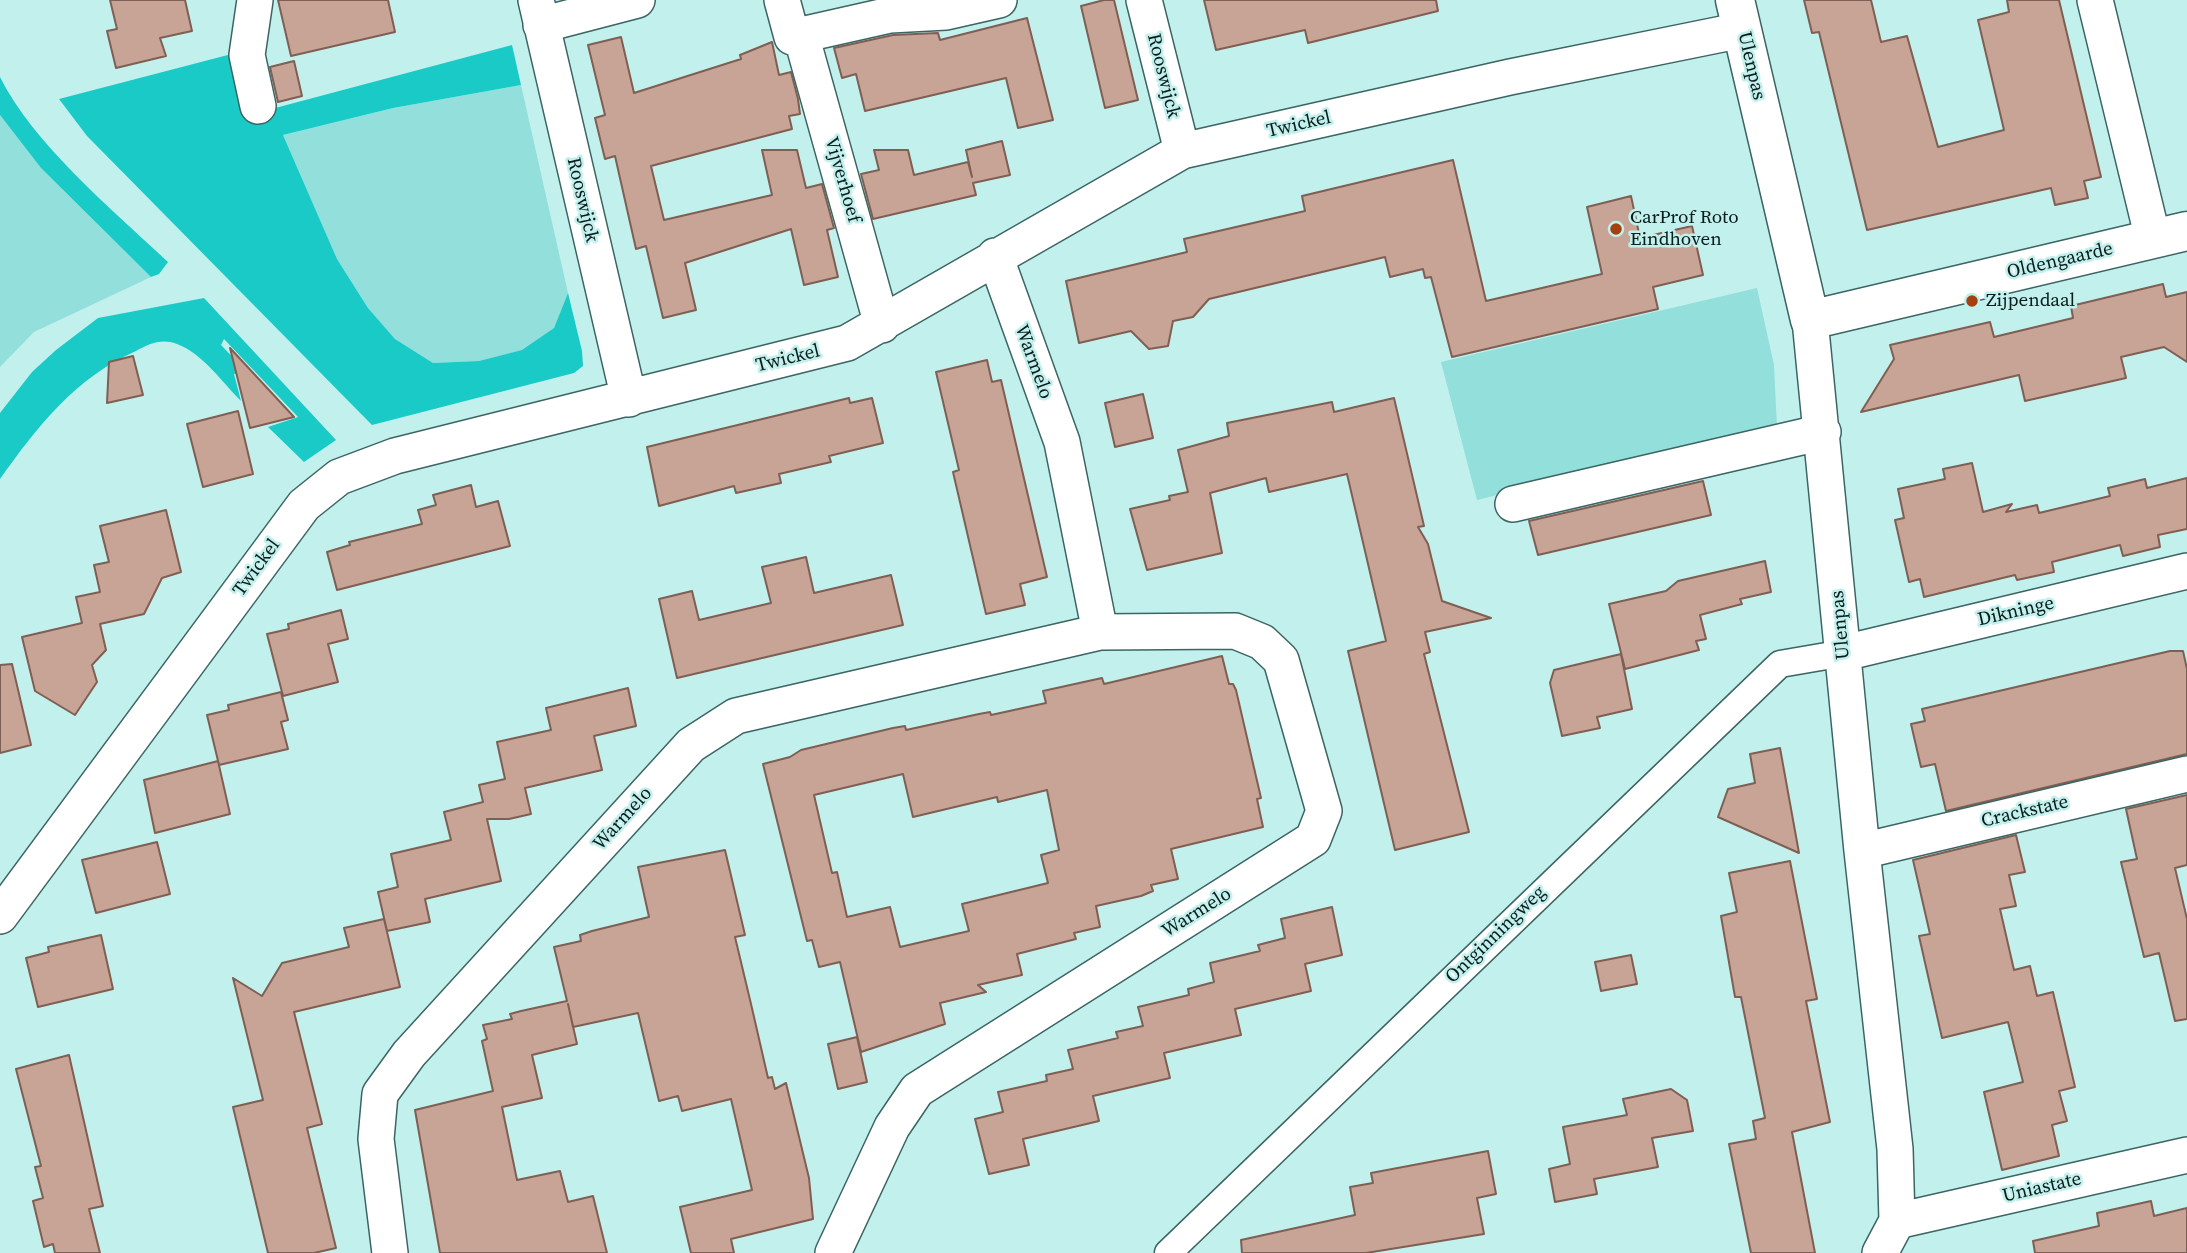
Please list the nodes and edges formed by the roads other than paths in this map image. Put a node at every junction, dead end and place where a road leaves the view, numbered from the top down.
1 (256, 0) edge
2 (636, 0) edge
3 (782, 0) edge
4 (999, 0) edge
5 (1144, 0) edge
6 (2095, 0) edge
7 (888, 8) edge
8 (538, 13) edge
9 (1738, 15) edge
10 (801, 35) junction
11 (258, 106) dead end
12 (1182, 151) junction
13 (2170, 235) edge
14 (995, 257) junction
15 (1810, 320) junction
16 (882, 325) junction
17 (629, 399) junction
18 (1823, 432) junction
19 (1513, 504) dead end
20 (2187, 571) edge
21 (1100, 632) junction
22 (1844, 653) junction
23 (2187, 774) edge
24 (1862, 851) junction
25 (0, 916) edge
26 (2187, 1155) edge
27 (1897, 1221) junction
28 (390, 1253) edge
29 (833, 1253) edge
30 (1168, 1253) edge
31 (1880, 1253) edge

1 - 11 street
2 - 8 street
3 - 10 street, Vijverhoef
4 - 7 street
5 - 12 street, Rooswijck
6 - 13 street
7 - 10 street
8 - 17 street, Rooswijck
9 - 12 street, Twickel
9 - 15 street, Ulenpas
10 - 16 street, Vijverhoef
12 - 14 street, Twickel
13 - 15 street, Oldengaarde
14 - 16 street, Twickel
14 - 21 street, Warmelo
15 - 18 street, Ulenpas
16 - 17 street, Twickel
17 - 25 street, Twickel
18 - 19 street
18 - 22 street, Ulenpas
20 - 22 street, Dikninge
21 - 28 street, Warmelo
21 - 29 street, Warmelo
22 - 24 street, Ulenpas
22 - 30 street, Ontginningweg
23 - 24 street, Crackstate
24 - 27 street, Ulenpas
26 - 27 street, Uniastate
27 - 31 street, Ulenpas

